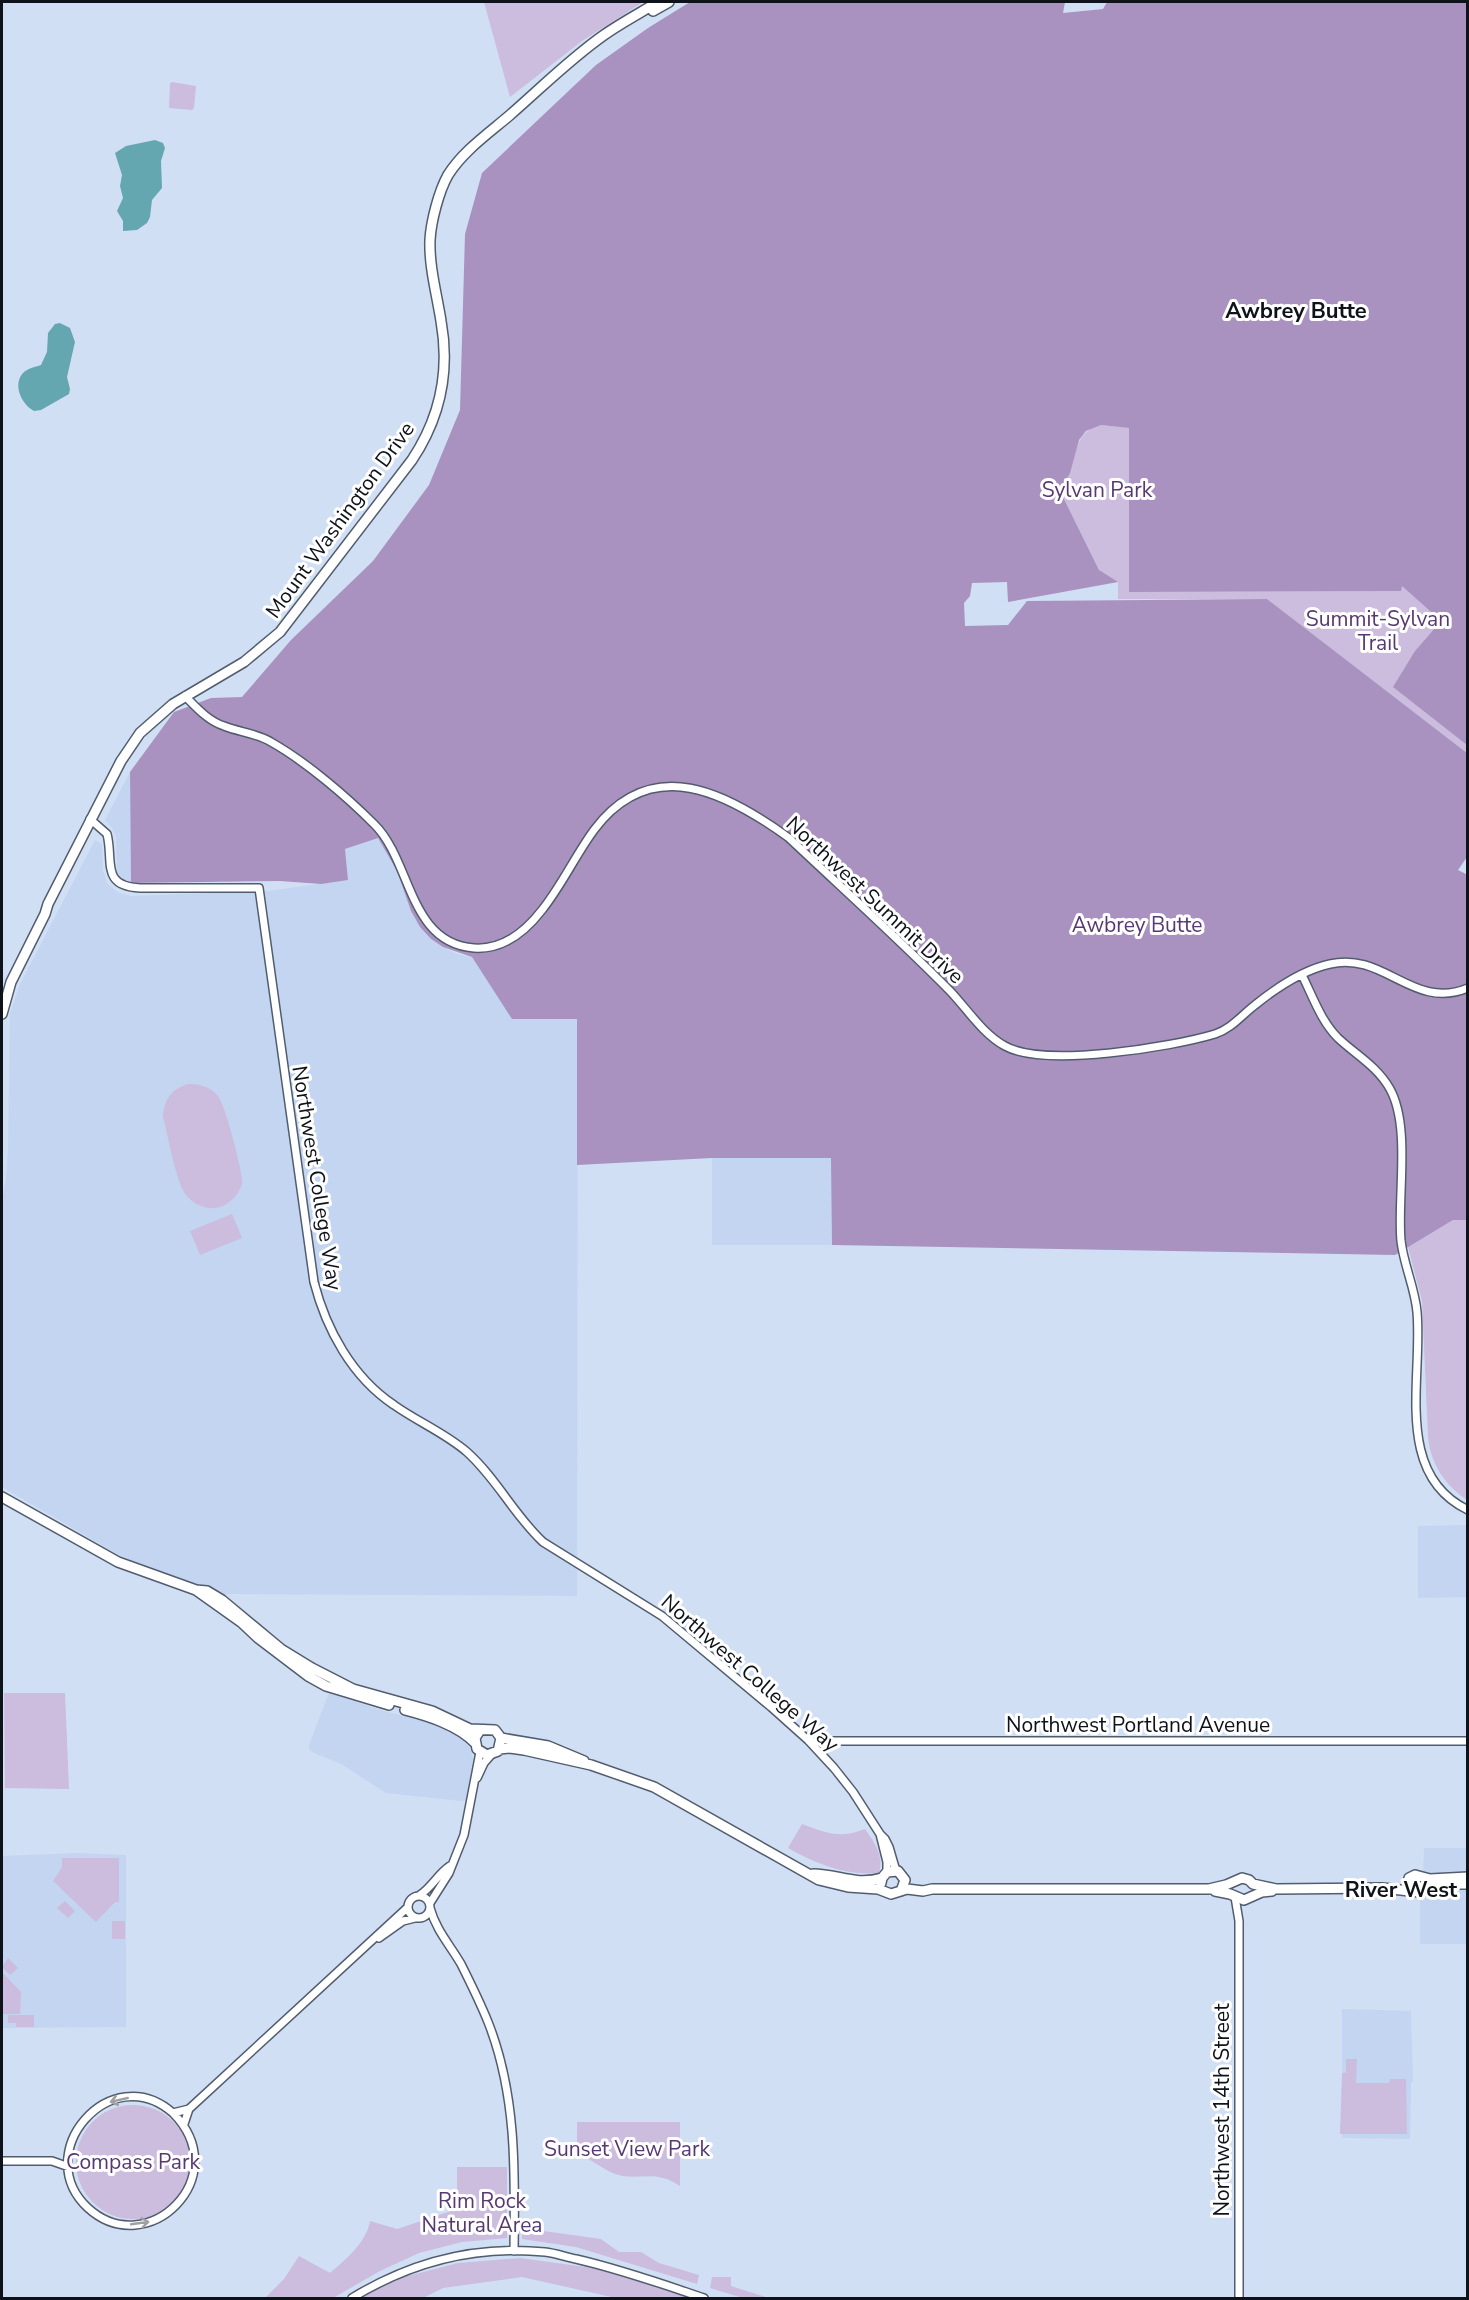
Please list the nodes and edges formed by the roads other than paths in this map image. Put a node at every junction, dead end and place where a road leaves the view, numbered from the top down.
1 (658, 2) edge
2 (669, 2) edge
3 (440, 197) junction
4 (185, 696) junction
5 (93, 821) junction
6 (1302, 975) junction
7 (1467, 988) edge
8 (2, 1014) edge
9 (2, 1497) edge
10 (1467, 1510) edge
11 (196, 1590) junction
12 (480, 1731) junction
13 (501, 1738) junction
14 (809, 1741) junction
15 (1467, 1741) edge
16 (475, 1743) junction
17 (480, 1752) junction
18 (495, 1752) junction
19 (591, 1765) junction
20 (473, 1789) junction
21 (450, 1866) junction
22 (811, 1874) junction
23 (888, 1874) junction
24 (1467, 1877) edge
25 (1409, 1878) junction
26 (905, 1880) junction
27 (1234, 1882) junction
28 (1253, 1884) junction
29 (1467, 1884) edge
30 (1382, 1888) junction
31 (932, 1889) junction
32 (1209, 1889) junction
33 (1276, 1889) junction
34 (885, 1890) junction
35 (1410, 1890) junction
36 (901, 1891) junction
37 (420, 1895) junction
38 (1234, 1896) junction
39 (1251, 1896) junction
40 (430, 1905) junction
41 (407, 1908) junction
42 (417, 1918) junction
43 (1239, 1921) junction
44 (438, 1929) junction
45 (372, 1942) junction
46 (189, 2109) junction
47 (173, 2113) junction
48 (184, 2124) junction
49 (69, 2154) junction
50 (2, 2161) edge
51 (52, 2161) junction
52 (69, 2167) junction
53 (514, 2251) junction
54 (352, 2298) edge
55 (704, 2298) edge
56 (1239, 2298) edge

1 - 3 main road, Mount Washington Drive
2 - 3 main road, Mount Washington Drive
3 - 4 main road, Mount Washington Drive
4 - 5 main road, Mount Washington Drive
4 - 6 street, Northwest Summit Drive
5 - 8 main road, Mount Washington Drive
5 - 14 street, Northwest College Way
6 - 7 street, Northwest Summit Drive
6 - 10 street
9 - 11 main road
11 - 12 main road
11 - 16 main road
12 - 13 main road
12 - 16 main road
13 - 18 main road
13 - 19 main road
14 - 15 street, Northwest Portland Avenue
14 - 23 street, Northwest College Way
16 - 17 main road
17 - 18 main road
17 - 20 street
18 - 19 main road
18 - 20 street
19 - 22 main road
20 - 21 street
21 - 37 street
21 - 40 street
22 - 23 main road
22 - 34 main road
23 - 26 main road
23 - 34 main road
24 - 25 main road
25 - 30 main road
25 - 35 main road
26 - 31 main road
26 - 36 main road
27 - 28 main road
27 - 32 main road
27 - 38 main road
28 - 33 main road
28 - 39 main road
29 - 35 main road
30 - 33 main road
30 - 35 main road
31 - 32 main road
31 - 36 main road
32 - 38 main road
33 - 39 main road
34 - 36 main road
37 - 40 street
37 - 41 street
38 - 39 main road
38 - 43 street, Northwest 14th Street
39 - 43 street, Northwest 14th Street
40 - 42 street
40 - 44 street
41 - 42 street
41 - 45 street
42 - 44 street
42 - 45 street
43 - 56 street, Northwest 14th Street
44 - 53 street
45 - 46 street
46 - 47 street
46 - 48 street
47 - 48 street
47 -> 49 street
52 -> 48 street
49 - 51 street
49 - 52 street
50 - 51 street
51 - 52 street
53 - 54 street
53 - 55 street

